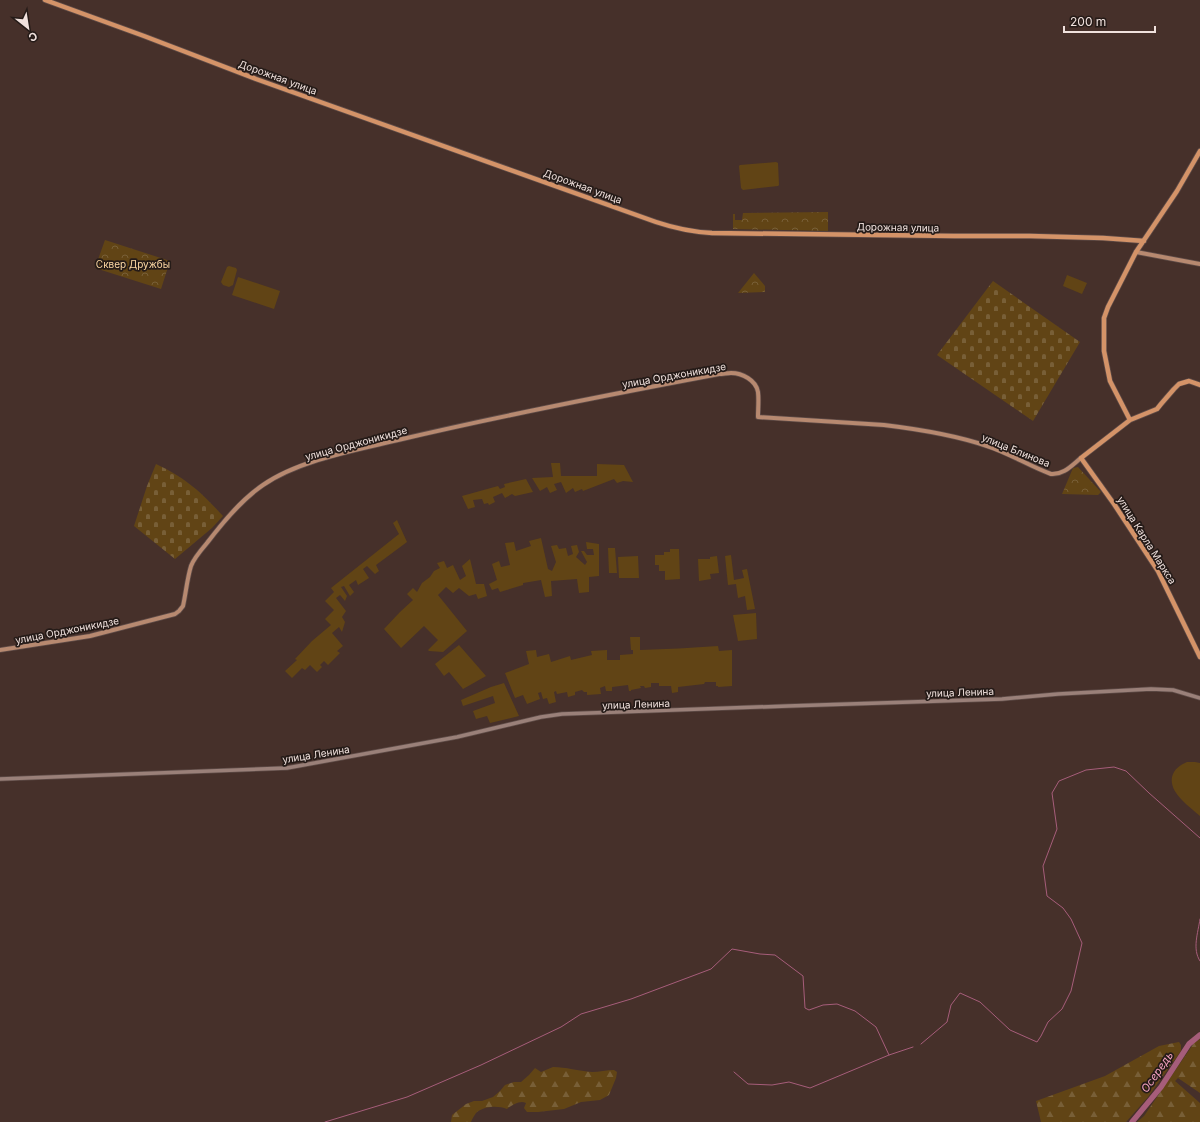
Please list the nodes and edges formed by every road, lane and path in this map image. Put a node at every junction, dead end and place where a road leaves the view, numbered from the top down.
1 (45, 0) edge
2 (1200, 151) edge
3 (1144, 241) junction
4 (1136, 252) junction
5 (1200, 264) edge
6 (1200, 385) edge
7 (758, 417) joint
8 (1130, 420) junction
9 (1082, 458) junction
10 (0, 650) edge
11 (1200, 657) edge
12 (1200, 698) edge
13 (0, 779) edge

1 - 3 main road, Дорожная улица
2 - 3 main road
3 - 4 main road
4 - 5 main road
4 - 8 main road
6 - 8 main road, улица Блинова
7 - 9 main road, улица Блинова
7 - 10 main road, улица Орджоникидзе
8 - 9 main road, улица Блинова
9 - 11 main road, улица Карла Маркса
12 - 13 street, улица Ленина

